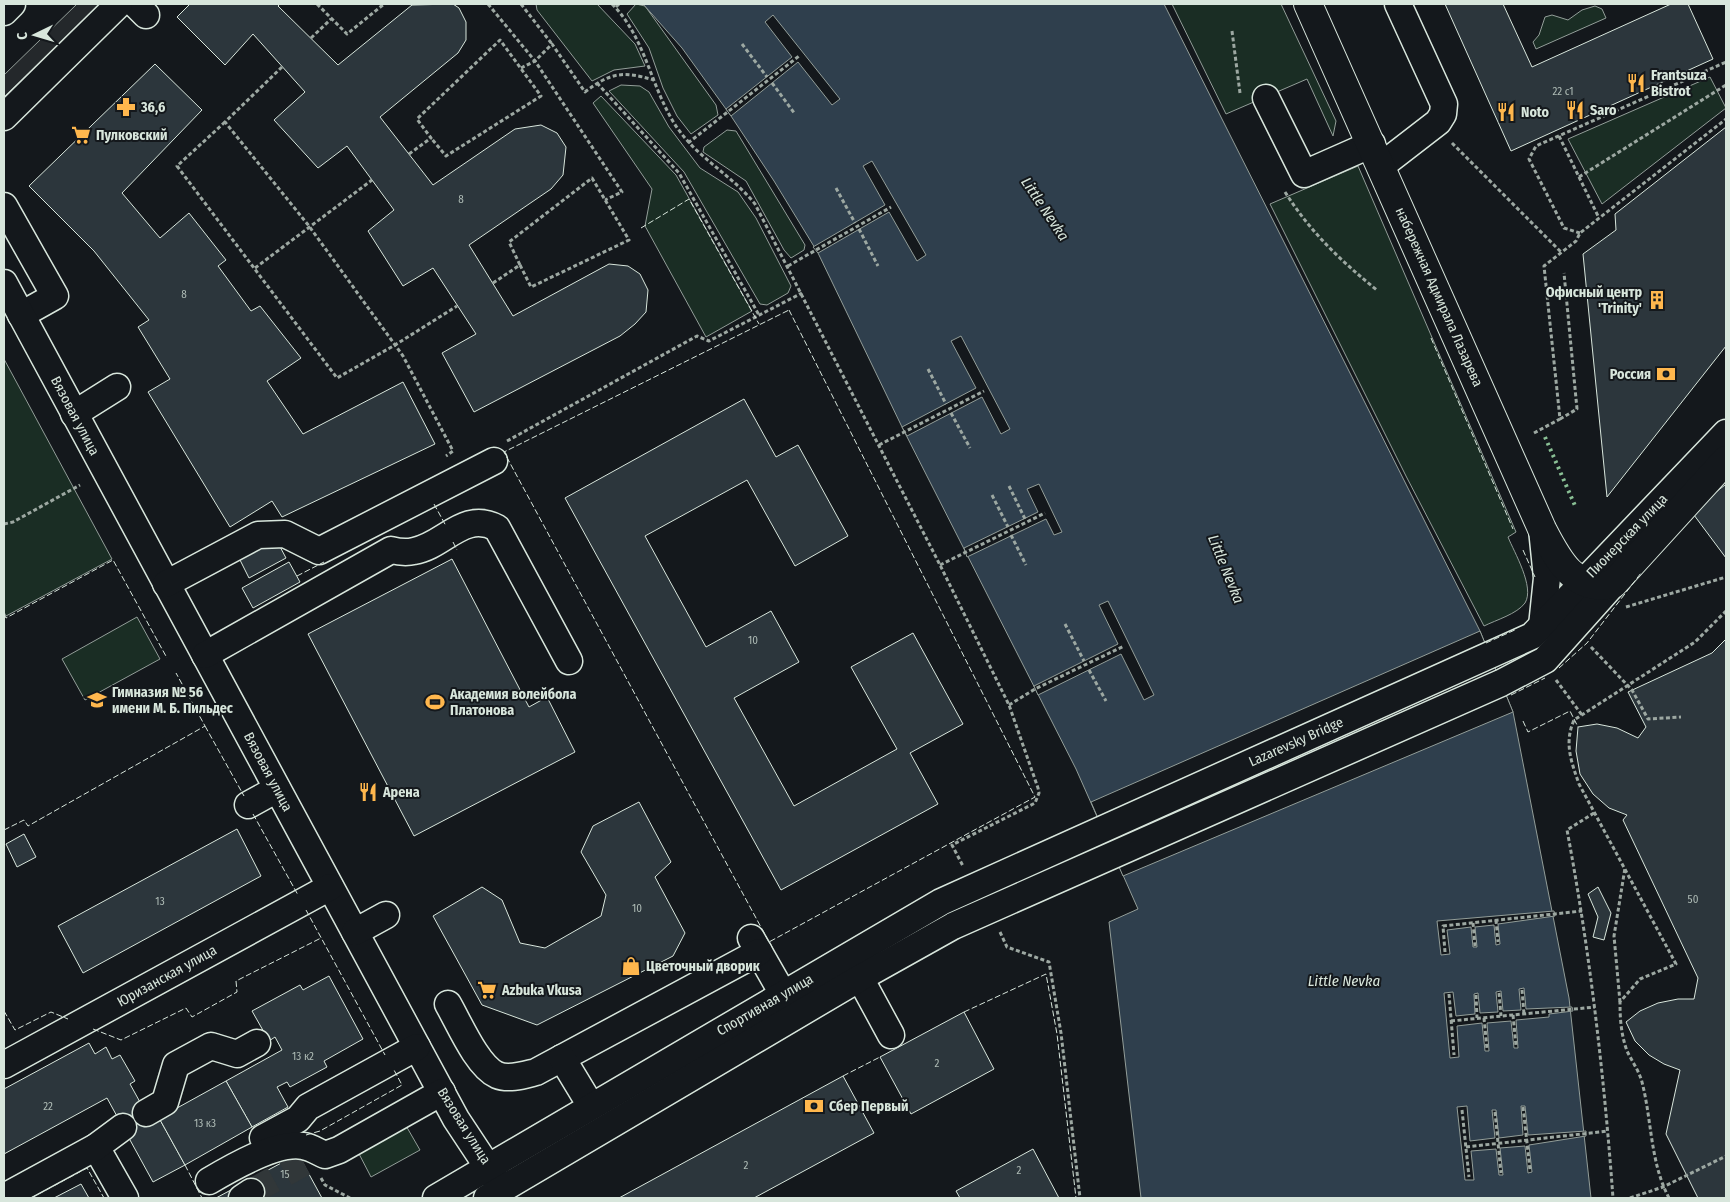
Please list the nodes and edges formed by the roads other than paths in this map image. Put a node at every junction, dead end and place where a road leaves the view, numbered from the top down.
1 (12, 4) edge
2 (119, 4) edge
3 (1308, 4) edge
4 (1398, 4) edge
5 (4, 12) edge
6 (1266, 98) dead end
7 (4, 117) edge
8 (1376, 155) junction
9 (4, 206) edge
10 (4, 283) edge
11 (21, 315) junction
12 (117, 387) dead end
13 (74, 414) junction
14 (1726, 433) edge
15 (1726, 460) edge
16 (494, 461) road end
17 (1542, 529) junction
18 (1583, 582) junction
19 (166, 584) junction
20 (1619, 596) junction
21 (1542, 626) junction
22 (205, 656) junction
23 (569, 661) dead end
24 (277, 789) junction
25 (248, 805) dead end
26 (1102, 828) joint
27 (330, 887) junction
28 (386, 915) dead end
29 (355, 932) junction
30 (860, 978) junction
31 (783, 994) junction
32 (448, 1004) dead end
33 (891, 1035) dead end
34 (257, 1043) dead end
35 (417, 1047) junction
36 (562, 1058) junction
37 (4, 1065) edge
38 (442, 1092) junction
39 (591, 1106) junction
40 (146, 1113) dead end
41 (123, 1127) dead end
42 (263, 1138) dead end
43 (96, 1147) junction
44 (209, 1181) dead end
45 (496, 1186) edge
46 (4, 1197) edge
47 (124, 1198) edge
48 (436, 1198) edge

1 - 5 street
2 - 7 street
3 - 8 main road, набережная Адмирала Лазарева
4 - 8 street
6 - 8 street
8 - 17 main road, набережная Адмирала Лазарева
9 - 11 street
10 - 11 street, Вязовая улица
11 - 13 street, Вязовая улица
12 - 13 street
13 - 19 street, Вязовая улица
14 - 18 street, Пионерская улица
15 - 20 main road, Пионерская улица
16 - 19 street
17 - 18 main road, набережная Адмирала Лазарева
17 - 21 street
18 - 20 main road, Пионерская улица
18 - 21 street
19 - 22 street, Вязовая улица
20 - 30 street, Спортивная улица
21 - 26 street, Lazarevsky Bridge
22 - 23 street
22 - 24 street, Вязовая улица
24 - 25 street
24 - 27 street, Вязовая улица
26 - 31 street, Спортивная улица
27 - 29 street, Вязовая улица
27 - 37 street, Юризанская улица
28 - 29 street
29 - 35 street, Вязовая улица
30 - 33 street
30 - 45 street, Спортивная улица
31 - 36 street
31 - 39 street, Спортивная улица
32 - 36 street
34 - 40 street
35 - 38 street, Вязовая улица
35 - 42 street
36 - 39 street
38 - 44 street
38 - 45 street, Вязовая улица
39 - 45 street, Спортивная улица
41 - 43 street
43 - 46 street
43 - 47 street
45 - 48 street, Спортивная улица

